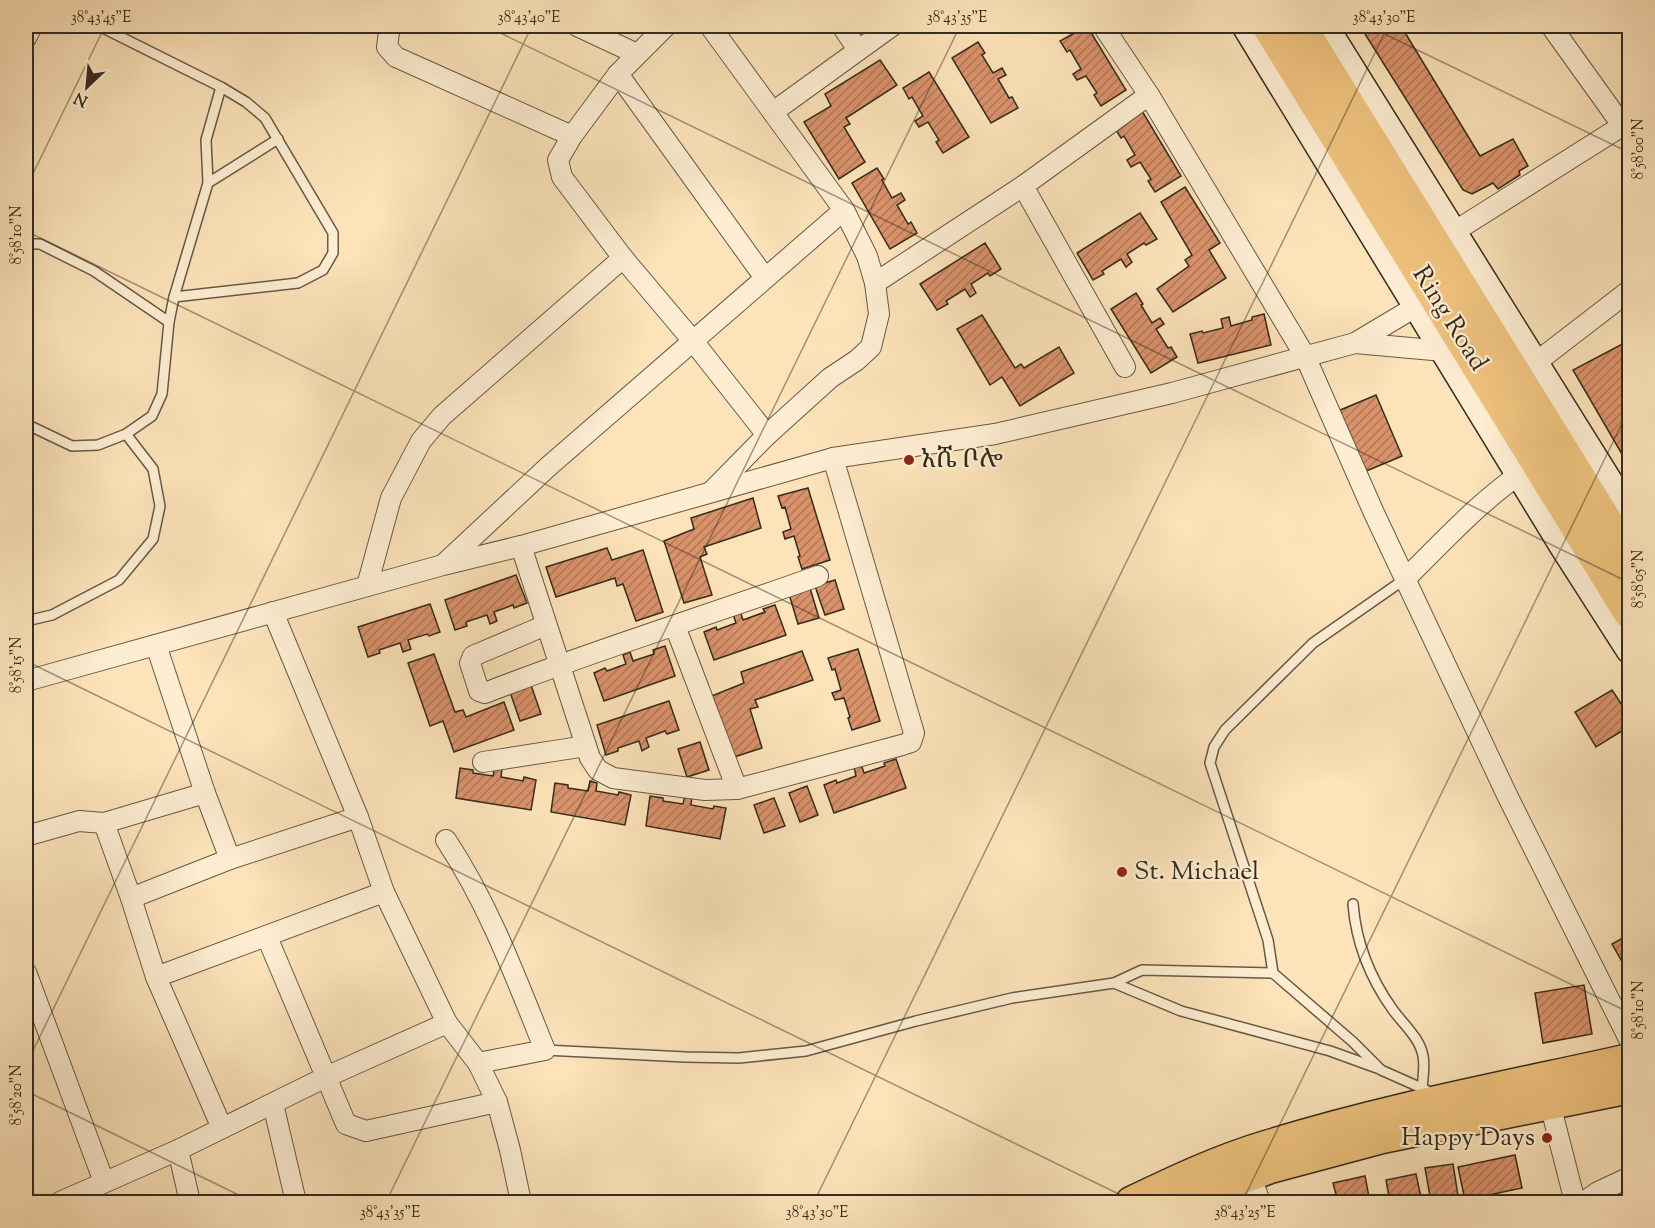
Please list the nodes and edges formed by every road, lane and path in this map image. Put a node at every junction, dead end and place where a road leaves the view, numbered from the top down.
1 (32, 26) edge
2 (99, 26) edge
3 (392, 26) edge
4 (577, 26) edge
5 (666, 26) edge
6 (710, 26) edge
7 (842, 26) edge
8 (892, 26) edge
9 (1103, 26) edge
10 (1246, 26) edge
11 (1269, 26) edge
12 (1299, 26) edge
13 (1324, 26) edge
14 (1551, 26) edge
15 (26, 38) edge
16 (858, 50) junction
17 (638, 54) junction
18 (618, 74) junction
19 (221, 87) junction
20 (1149, 95) junction
21 (773, 112) junction
22 (1626, 123) edge
23 (572, 136) junction
24 (278, 139) junction
25 (208, 183) junction
26 (1023, 186) junction
27 (844, 210) junction
28 (1452, 233) junction
29 (26, 244) edge
30 (623, 258) junction
31 (765, 278) junction
32 (875, 283) junction
33 (1629, 290) edge
34 (174, 297) junction
35 (1417, 306) junction
36 (169, 322) junction
37 (693, 341) junction
38 (1355, 343) junction
39 (1444, 351) junction
40 (1305, 356) junction
41 (1534, 364) junction
42 (1125, 367) dead end
43 (26, 424) edge
44 (126, 434) junction
45 (767, 435) junction
46 (833, 458) junction
47 (1520, 474) junction
48 (711, 492) junction
49 (1629, 516) edge
50 (521, 546) junction
51 (1629, 561) edge
52 (443, 565) junction
53 (818, 576) dead end
54 (1405, 579) junction
55 (367, 586) junction
56 (273, 612) junction
57 (1629, 612) edge
58 (26, 621) edge
59 (546, 625) junction
60 (675, 626) junction
61 (156, 645) junction
62 (1629, 650) edge
63 (559, 664) junction
64 (26, 681) edge
65 (586, 746) junction
66 (483, 762) dead end
67 (737, 789) junction
68 (205, 794) junction
69 (358, 817) junction
70 (104, 823) junction
71 (26, 836) edge
72 (446, 840) dead end
73 (230, 859) junction
74 (384, 892) junction
75 (131, 898) junction
76 (1353, 904) dead end
77 (267, 937) junction
78 (26, 972) edge
79 (1273, 973) junction
80 (156, 977) junction
81 (1114, 983) junction
82 (447, 1023) junction
83 (1629, 1041) edge
84 (545, 1050) junction
85 (1629, 1059) edge
86 (478, 1063) junction
87 (1381, 1070) junction
88 (326, 1077) junction
89 (1629, 1088) edge
90 (1433, 1094) junction
91 (497, 1102) junction
92 (273, 1104) junction
93 (1550, 1104) junction
94 (222, 1128) junction
95 (178, 1150) junction
96 (1629, 1177) edge
97 (104, 1182) junction
98 (1256, 1189) edge
99 (1183, 1194) edge
100 (60, 1203) edge
101 (190, 1203) edge
102 (296, 1203) edge
103 (521, 1203) edge
104 (1131, 1203) edge
105 (1575, 1203) edge
106 (1584, 1203) edge

1 - 15 street
2 - 19 lane
3 - 23 street
4 - 17 street
5 - 17 street
6 - 21 street
7 - 16 street
8 - 16 street
9 - 20 street
10 - 35 street
11 - 57 highway, Ring Road
12 - 51 highway, Ring Road
13 - 28 street
14 - 22 street
16 - 21 street
17 - 18 street
18 - 23 street
18 - 31 street
19 - 24 lane
19 - 25 lane
20 - 26 street
20 - 40 street
21 - 27 street
22 - 28 street
23 - 30 street
24 - 25 lane
24 - 34 lane
25 - 34 lane
26 - 32 street
26 - 42 street
27 - 31 street
27 - 32 street
28 - 41 street
29 - 36 lane
30 - 37 street
30 - 55 street
31 - 37 street
32 - 45 street
33 - 41 street
34 - 36 lane
35 - 38 street
35 - 39 street
36 - 44 lane
37 - 45 street
37 - 52 street
38 - 39 street
38 - 40 street
39 - 47 street
40 - 46 street
40 - 54 street
41 - 49 street
43 - 44 lane
44 - 58 lane
45 - 48 street
46 - 48 street
46 - 67 street
47 - 54 street
47 - 62 street
48 - 50 street
50 - 52 street
50 - 59 street
52 - 55 street
53 - 60 street
54 - 79 lane
54 - 83 street
55 - 56 street
56 - 61 street
56 - 69 street
59 - 63 street
59 - 63 street
60 - 63 street
60 - 67 street
61 - 64 street
61 - 68 street
63 - 65 street
65 - 66 street
65 - 67 street
68 - 70 street
68 - 73 street
69 - 73 street
69 - 74 street
70 - 71 street
70 - 75 street
72 - 84 street
73 - 75 street
74 - 77 street
74 - 82 street
75 - 80 street
76 - 90 lane
77 - 80 street
77 - 88 street
78 - 97 street
79 - 81 lane
79 - 87 lane
80 - 94 street
81 - 84 lane
81 - 87 lane
82 - 86 street
82 - 88 street
84 - 86 street
85 - 90 main road
86 - 91 street
87 - 90 lane
88 - 91 street
88 - 92 street
89 - 93 main road
90 - 99 main road
91 - 103 street
92 - 94 street
92 - 102 street
93 - 98 main road
93 - 105 street
94 - 95 street
95 - 97 street
95 - 101 street
96 - 106 street
97 - 100 street
98 - 99 main road
99 - 104 main road

